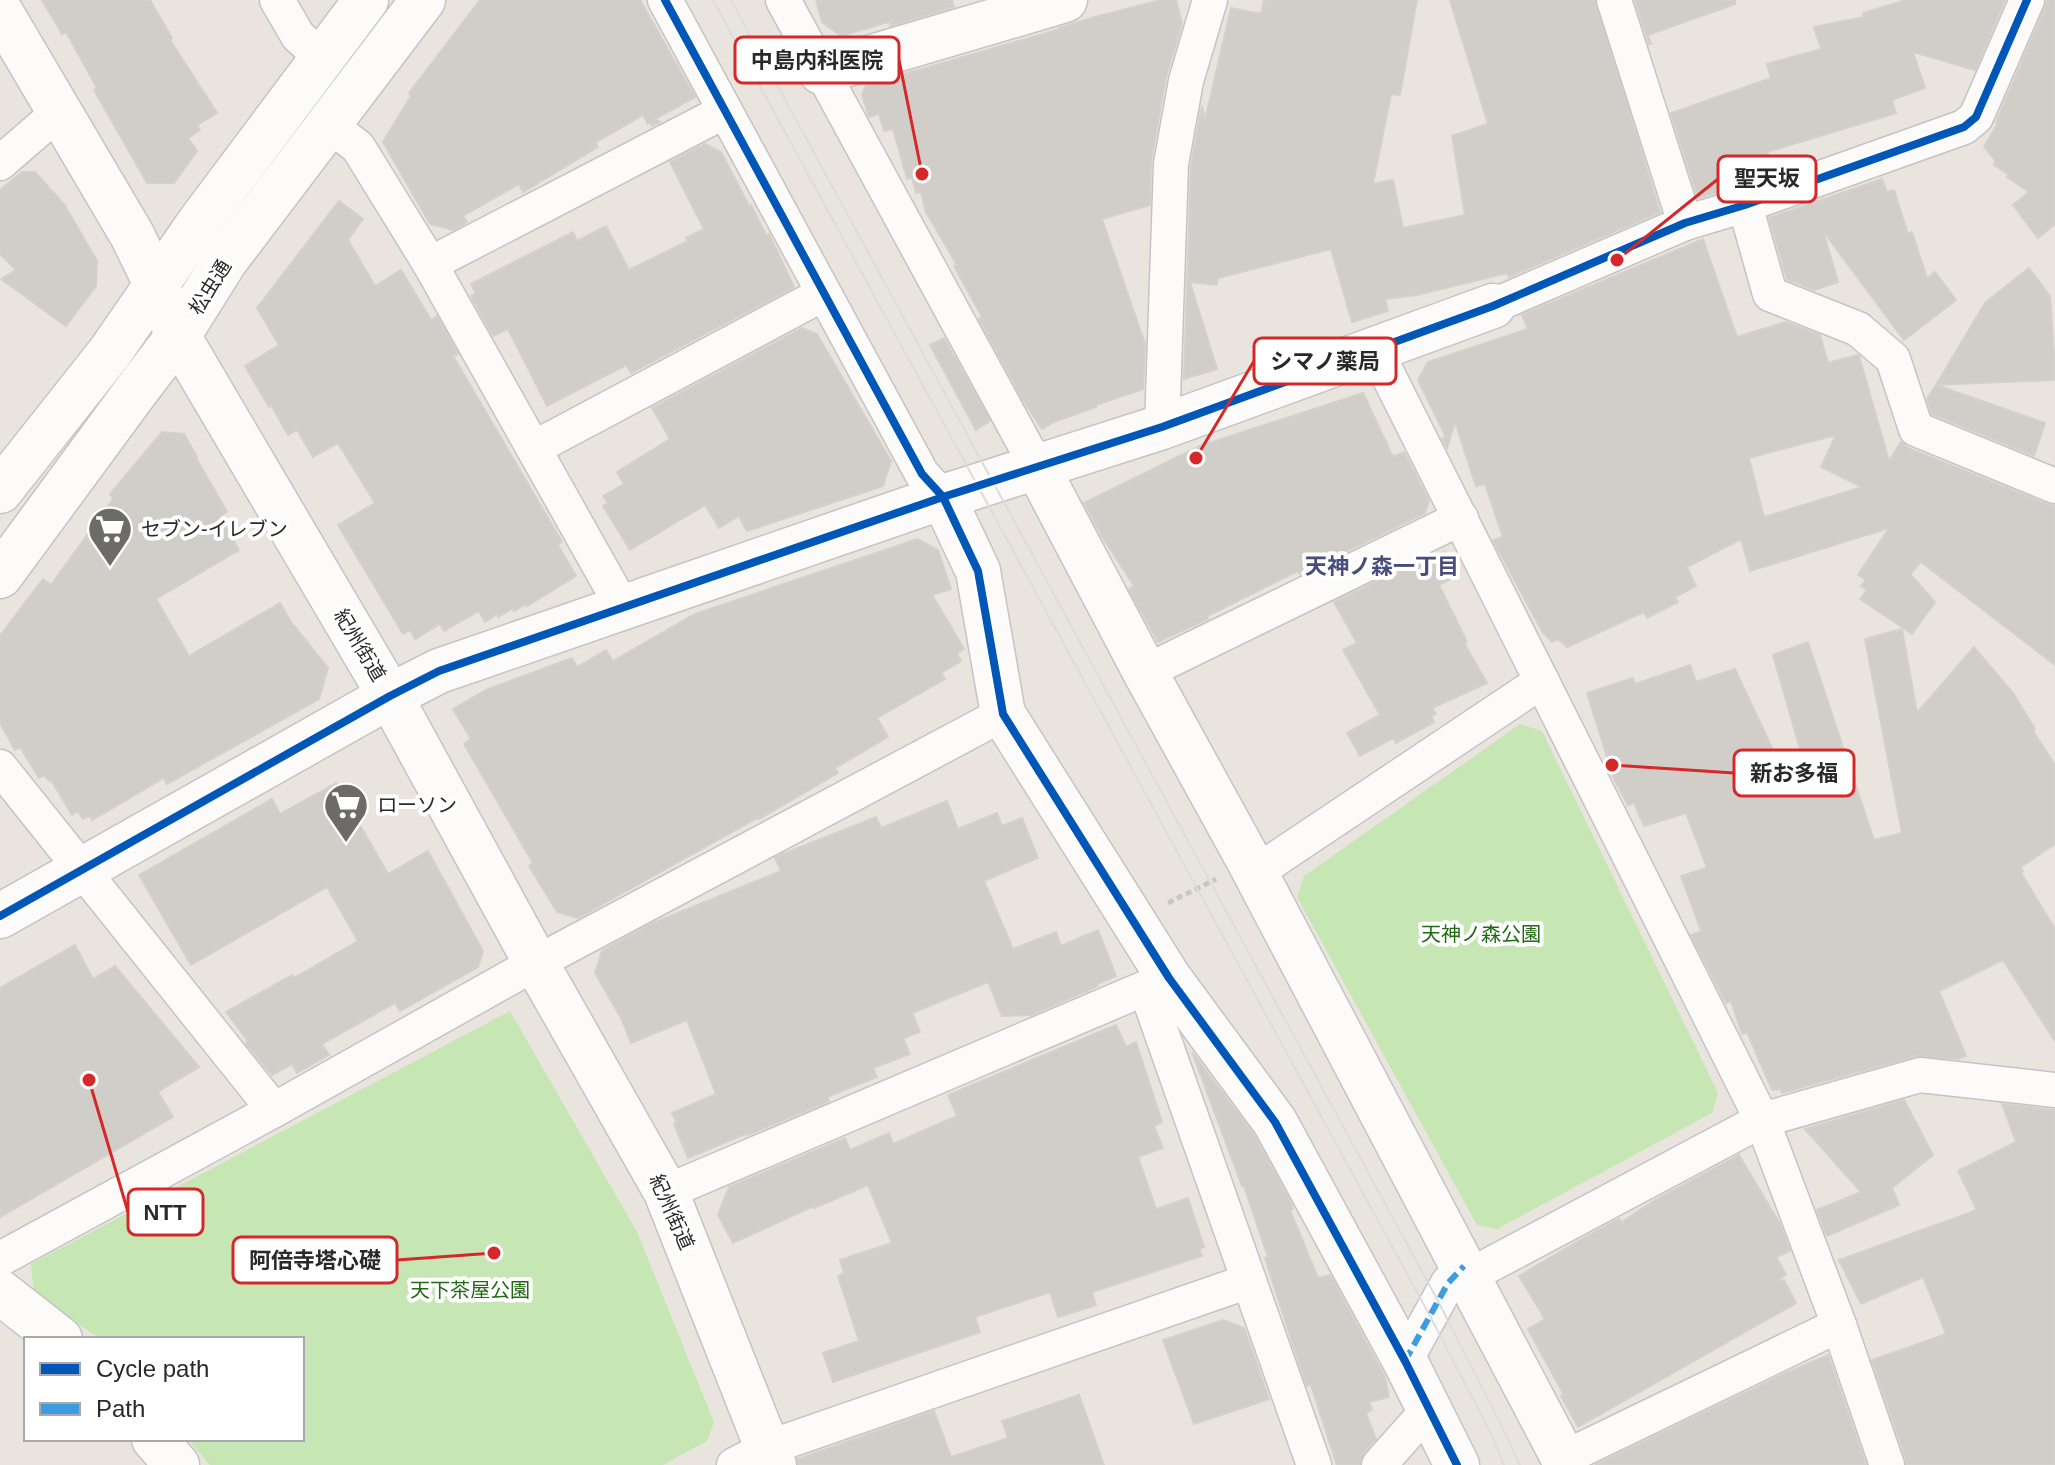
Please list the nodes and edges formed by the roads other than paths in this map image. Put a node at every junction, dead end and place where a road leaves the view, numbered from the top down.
1 (277, 0) edge
2 (366, 0) edge
3 (423, 0) edge
4 (665, 0) edge
5 (783, 0) edge
6 (1065, 0) edge
7 (1210, 0) edge
8 (1614, 0) edge
9 (2027, 0) edge
10 (0, 11) edge
11 (322, 58) junction
12 (821, 72) junction
13 (725, 111) junction
14 (59, 112) junction
15 (328, 124) junction
16 (0, 163) edge
17 (1745, 205) junction
18 (1685, 223) junction
19 (430, 264) junction
20 (156, 284) junction
21 (823, 294) junction
22 (1493, 306) joint
23 (178, 336) junction
24 (1375, 349) junction
25 (1162, 427) junction
26 (534, 448) junction
27 (1036, 465) junction
28 (2055, 486) edge
29 (0, 491) edge
30 (943, 497) junction
31 (1461, 518) junction
32 (0, 576) edge
33 (622, 606) junction
34 (1145, 672) junction
35 (1542, 681) junction
36 (390, 696) junction
37 (1003, 714) junction
38 (0, 767) edge
39 (1252, 867) junction
40 (82, 869) junction
41 (0, 916) edge
42 (536, 963) junction
43 (1158, 983) junction
44 (2055, 1090) edge
45 (274, 1110) junction
46 (1762, 1120) junction
47 (666, 1192) junction
48 (0, 1259) edge
49 (1466, 1271) junction
50 (1249, 1281) junction
51 (0, 1292) edge
52 (1839, 1325) junction
53 (57, 1337) edge
54 (1405, 1361) junction
55 (1429, 1409) junction
56 (156, 1441) edge
57 (758, 1459) edge
58 (1566, 1462) edge
59 (177, 1465) edge
60 (1314, 1465) edge
61 (1379, 1465) edge
62 (1457, 1465) edge
63 (1887, 1465) edge

1 - 11 street
2 - 11 street
3 - 15 street, 松虫通
4 - 13 street
5 - 12 street
6 - 12 street
7 - 25 street
8 - 18 street
9 - 17 street
10 - 14 street, 紀州街道
11 - 20 street
12 - 27 street
13 - 19 street
13 - 21 street
14 - 16 street
14 - 20 street, 紀州街道
15 - 19 street
15 - 23 street, 松虫通
17 - 18 street
17 - 28 street
18 - 22 street
19 - 26 street
20 - 23 street, 紀州街道
20 - 29 street
21 - 26 street
21 - 30 street
22 - 24 street
23 - 32 street, 松虫通
23 - 36 street, 紀州街道
24 - 25 street
24 - 31 street
25 - 27 street
26 - 33 street
27 - 30 street
27 - 34 street
30 - 33 street
30 - 37 street
31 - 34 street
31 - 35 street
33 - 36 street
34 - 39 street
35 - 39 street
35 - 46 street
36 - 40 street
36 - 42 street, 紀州街道
37 - 42 street
37 - 43 street
38 - 40 street
39 - 49 street
40 - 41 street
40 - 45 street
42 - 45 street
42 - 47 street, 紀州街道
43 - 47 street
43 - 50 street
43 - 54 street
44 - 46 street
45 - 48 street
46 - 49 street
46 - 52 street
47 - 57 street, 紀州街道
49 - 54 street
49 - 58 street
50 - 57 street
50 - 60 street
51 - 53 street
52 - 58 street
52 - 63 street
54 - 55 street
55 - 61 street
55 - 62 street
56 - 59 street

